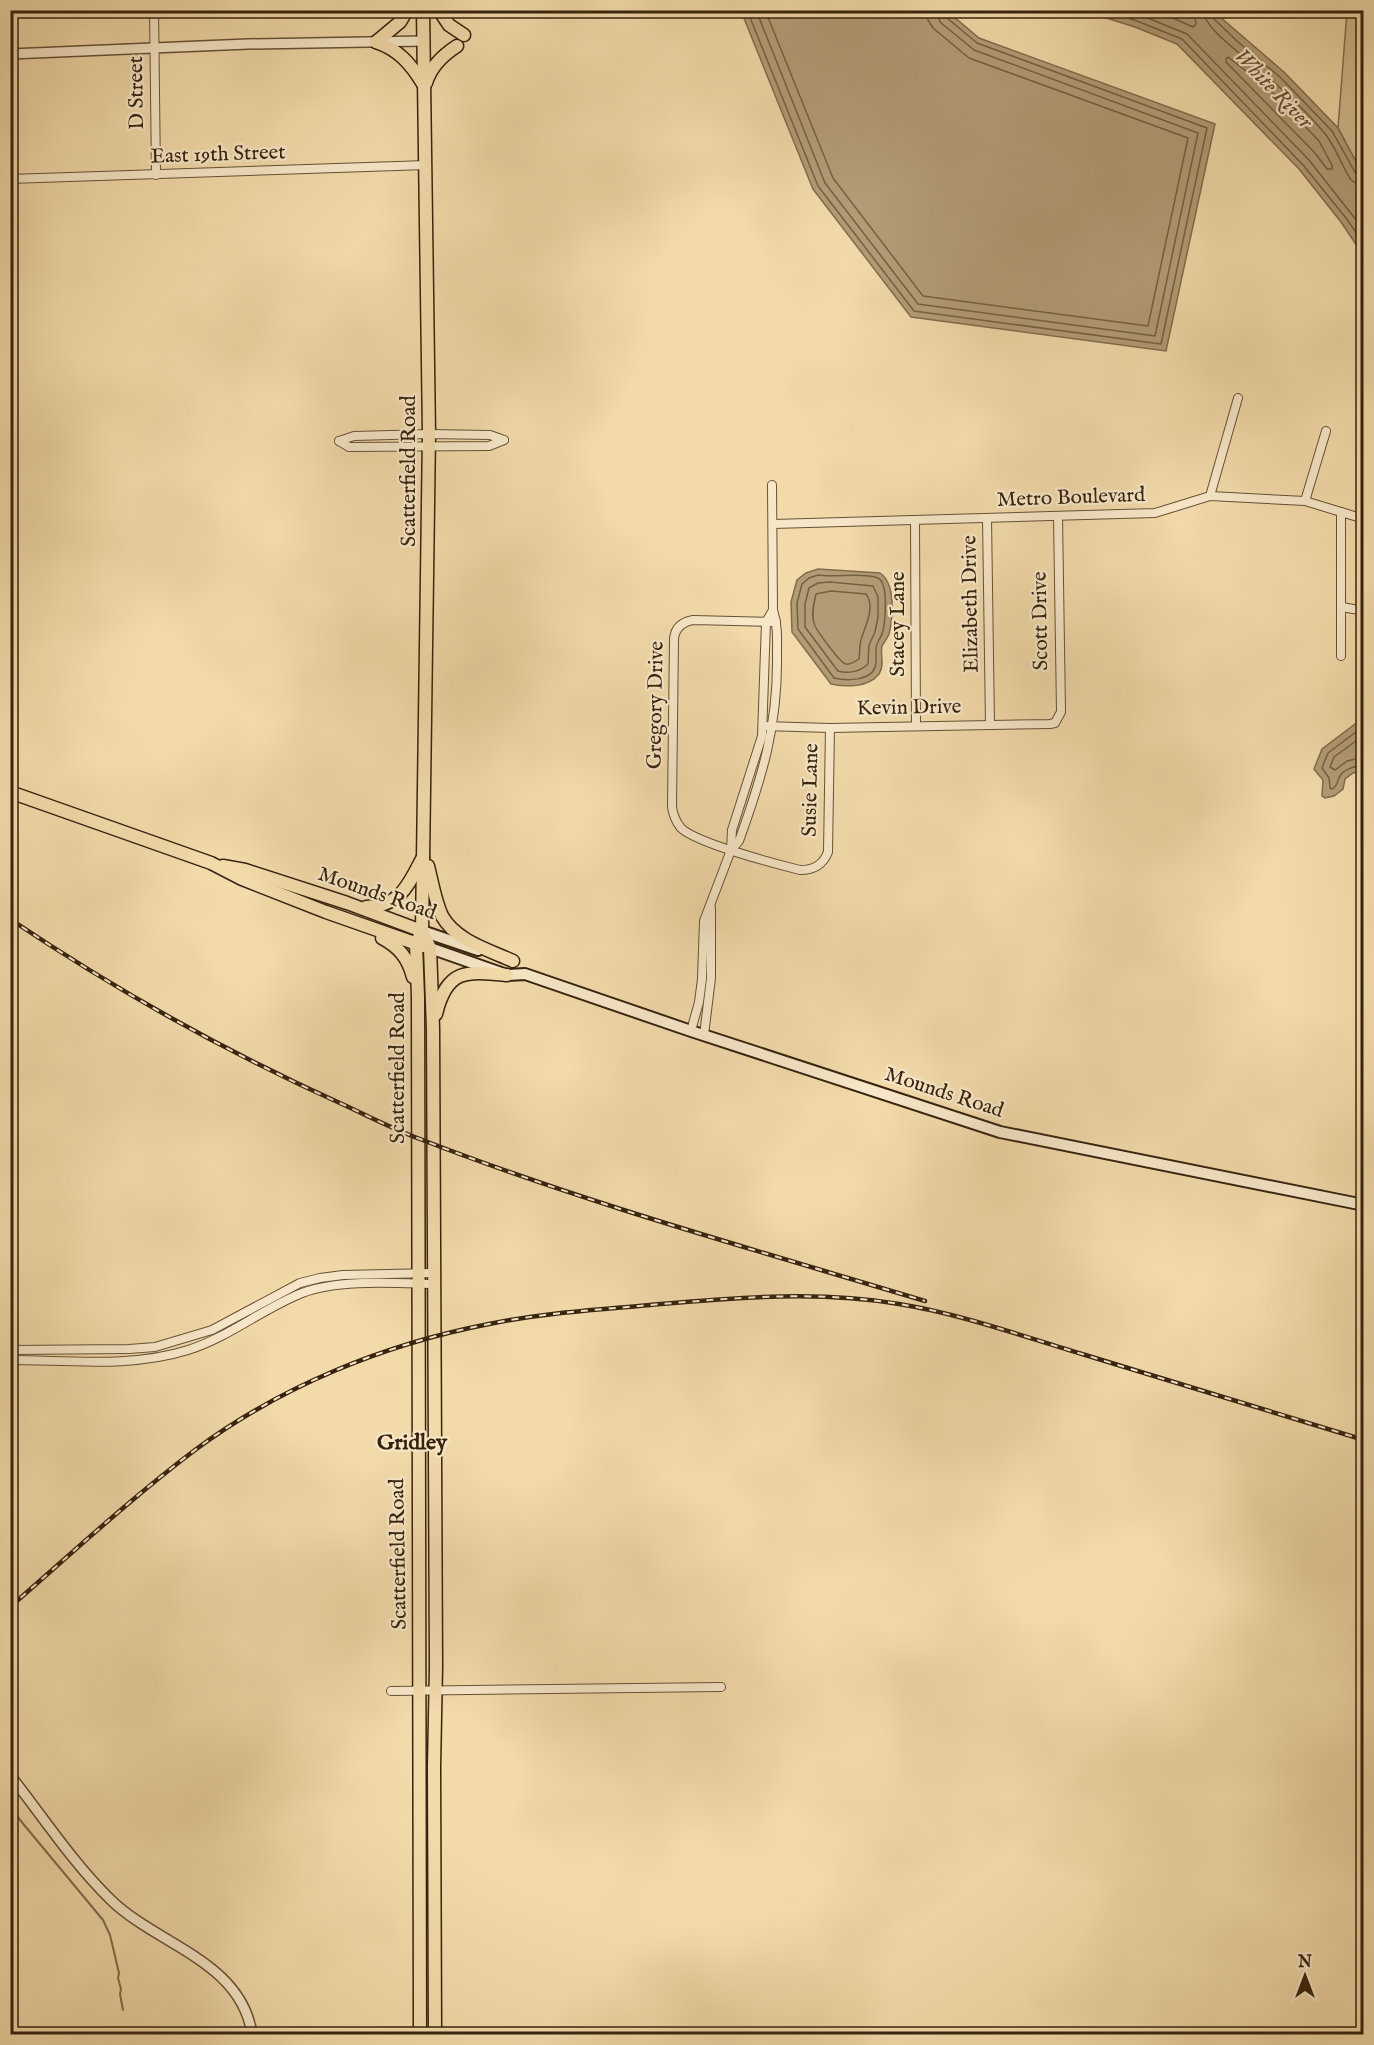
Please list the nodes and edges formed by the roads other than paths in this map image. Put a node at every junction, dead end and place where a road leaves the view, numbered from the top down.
1 (154, 10) edge
2 (407, 10) edge
3 (423, 10) edge
4 (439, 10) edge
5 (465, 34) dead end
6 (423, 41) junction
7 (376, 42) junction
8 (457, 46) dead end
9 (154, 48) junction
10 (10, 54) edge
11 (425, 87) junction
12 (427, 165) junction
13 (156, 175) junction
14 (10, 179) edge
15 (1238, 398) dead end
16 (1326, 431) dead end
17 (429, 441) junction
18 (772, 485) dead end
19 (1210, 496) junction
20 (1305, 501) junction
21 (1341, 512) junction
22 (1058, 516) junction
23 (987, 518) junction
24 (1364, 519) edge
25 (915, 521) junction
26 (773, 524) junction
27 (1342, 607) junction
28 (772, 610) junction
29 (1364, 611) edge
30 (766, 622) junction
31 (776, 622) junction
32 (1341, 656) dead end
33 (1055, 723) joint
34 (990, 725) junction
35 (763, 726) junction
36 (772, 726) junction
37 (916, 726) junction
38 (830, 728) junction
39 (10, 792) edge
40 (731, 850) junction
41 (424, 853) junction
42 (210, 863) junction
43 (711, 904) junction
44 (359, 908) junction
45 (355, 922) junction
46 (422, 931) junction
47 (416, 944) junction
48 (430, 948) junction
49 (513, 961) junction
50 (525, 974) junction
51 (507, 975) junction
52 (418, 997) junction
53 (433, 1029) junction
54 (691, 1031) junction
55 (704, 1035) junction
56 (1364, 1205) edge
57 (418, 1279) junction
58 (433, 1279) junction
59 (10, 1350) edge
60 (10, 1360) edge
61 (722, 1687) dead end
62 (419, 1690) junction
63 (436, 1690) junction
64 (391, 1691) dead end
65 (10, 1775) edge
66 (252, 2034) edge
67 (420, 2034) edge
68 (435, 2034) edge

1 - 9 street, D Street
2 - 7 main road
3 - 6 main road, Scatterfield Road
4 - 5 main road
6 - 7 street
6 - 11 main road, Scatterfield Road
7 - 9 street
7 - 11 main road
8 - 11 main road
9 - 10 street
9 - 13 street, D Street
11 - 12 main road, Scatterfield Road
12 - 13 street, East 19th Street
12 - 17 main road, Scatterfield Road
13 - 14 street, East 19th Street
15 - 19 street
16 - 20 street
17 - 17 street
17 - 17 street
17 - 41 main road, Scatterfield Road
18 - 26 street
19 - 20 street, Metro Boulevard
19 - 22 street, Metro Boulevard
20 - 21 street, Metro Boulevard
21 - 24 street, Metro Boulevard
21 - 27 street
22 - 23 street, Metro Boulevard
22 - 33 street, Scott Drive
23 - 25 street, Metro Boulevard
23 - 34 street, Elizabeth Drive
25 - 26 street, Metro Boulevard
25 - 37 street, Stacey Lane
26 - 28 street
27 - 29 street
27 - 32 street
28 - 30 street
28 - 31 street
30 - 31 street, Gregory Drive
30 - 35 street
30 - 40 street, Gregory Drive
31 - 36 street
33 - 34 street, Kevin Drive
34 - 37 street, Kevin Drive
35 - 36 street, Kevin Drive
35 - 40 street
36 - 38 street, Kevin Drive
36 - 40 street
37 - 38 street, Kevin Drive
38 - 40 street, Susie Lane
39 - 42 main road, Mounds Road
40 - 43 street
41 - 44 main road
41 - 46 main road, Scatterfield Road
41 - 49 main road
42 - 44 main road, Mounds Road
42 - 45 main road, Mounds Road
43 - 54 street
43 - 55 street
44 - 46 main road, Mounds Road
45 - 47 main road, Mounds Road
45 - 52 main road
46 - 47 main road, Scatterfield Road
46 - 48 main road, Scatterfield Road
46 - 49 main road, Mounds Road
47 - 48 main road, Mounds Road
47 - 52 main road, Scatterfield Road
48 - 51 main road, Mounds Road
48 - 53 main road, Scatterfield Road
49 - 50 main road, Mounds Road
50 - 51 main road, Mounds Road
50 - 54 main road, Mounds Road
51 - 53 main road
52 - 57 main road, Scatterfield Road
53 - 58 main road, Scatterfield Road
54 - 55 main road, Mounds Road
55 - 56 main road, Mounds Road
57 - 58 street
57 - 59 street
57 - 60 street
57 - 62 main road, Scatterfield Road
58 - 63 main road, Scatterfield Road
61 - 63 street
62 - 63 street
62 - 64 street
62 - 67 main road, Scatterfield Road
63 - 68 main road, Scatterfield Road
65 - 66 street

